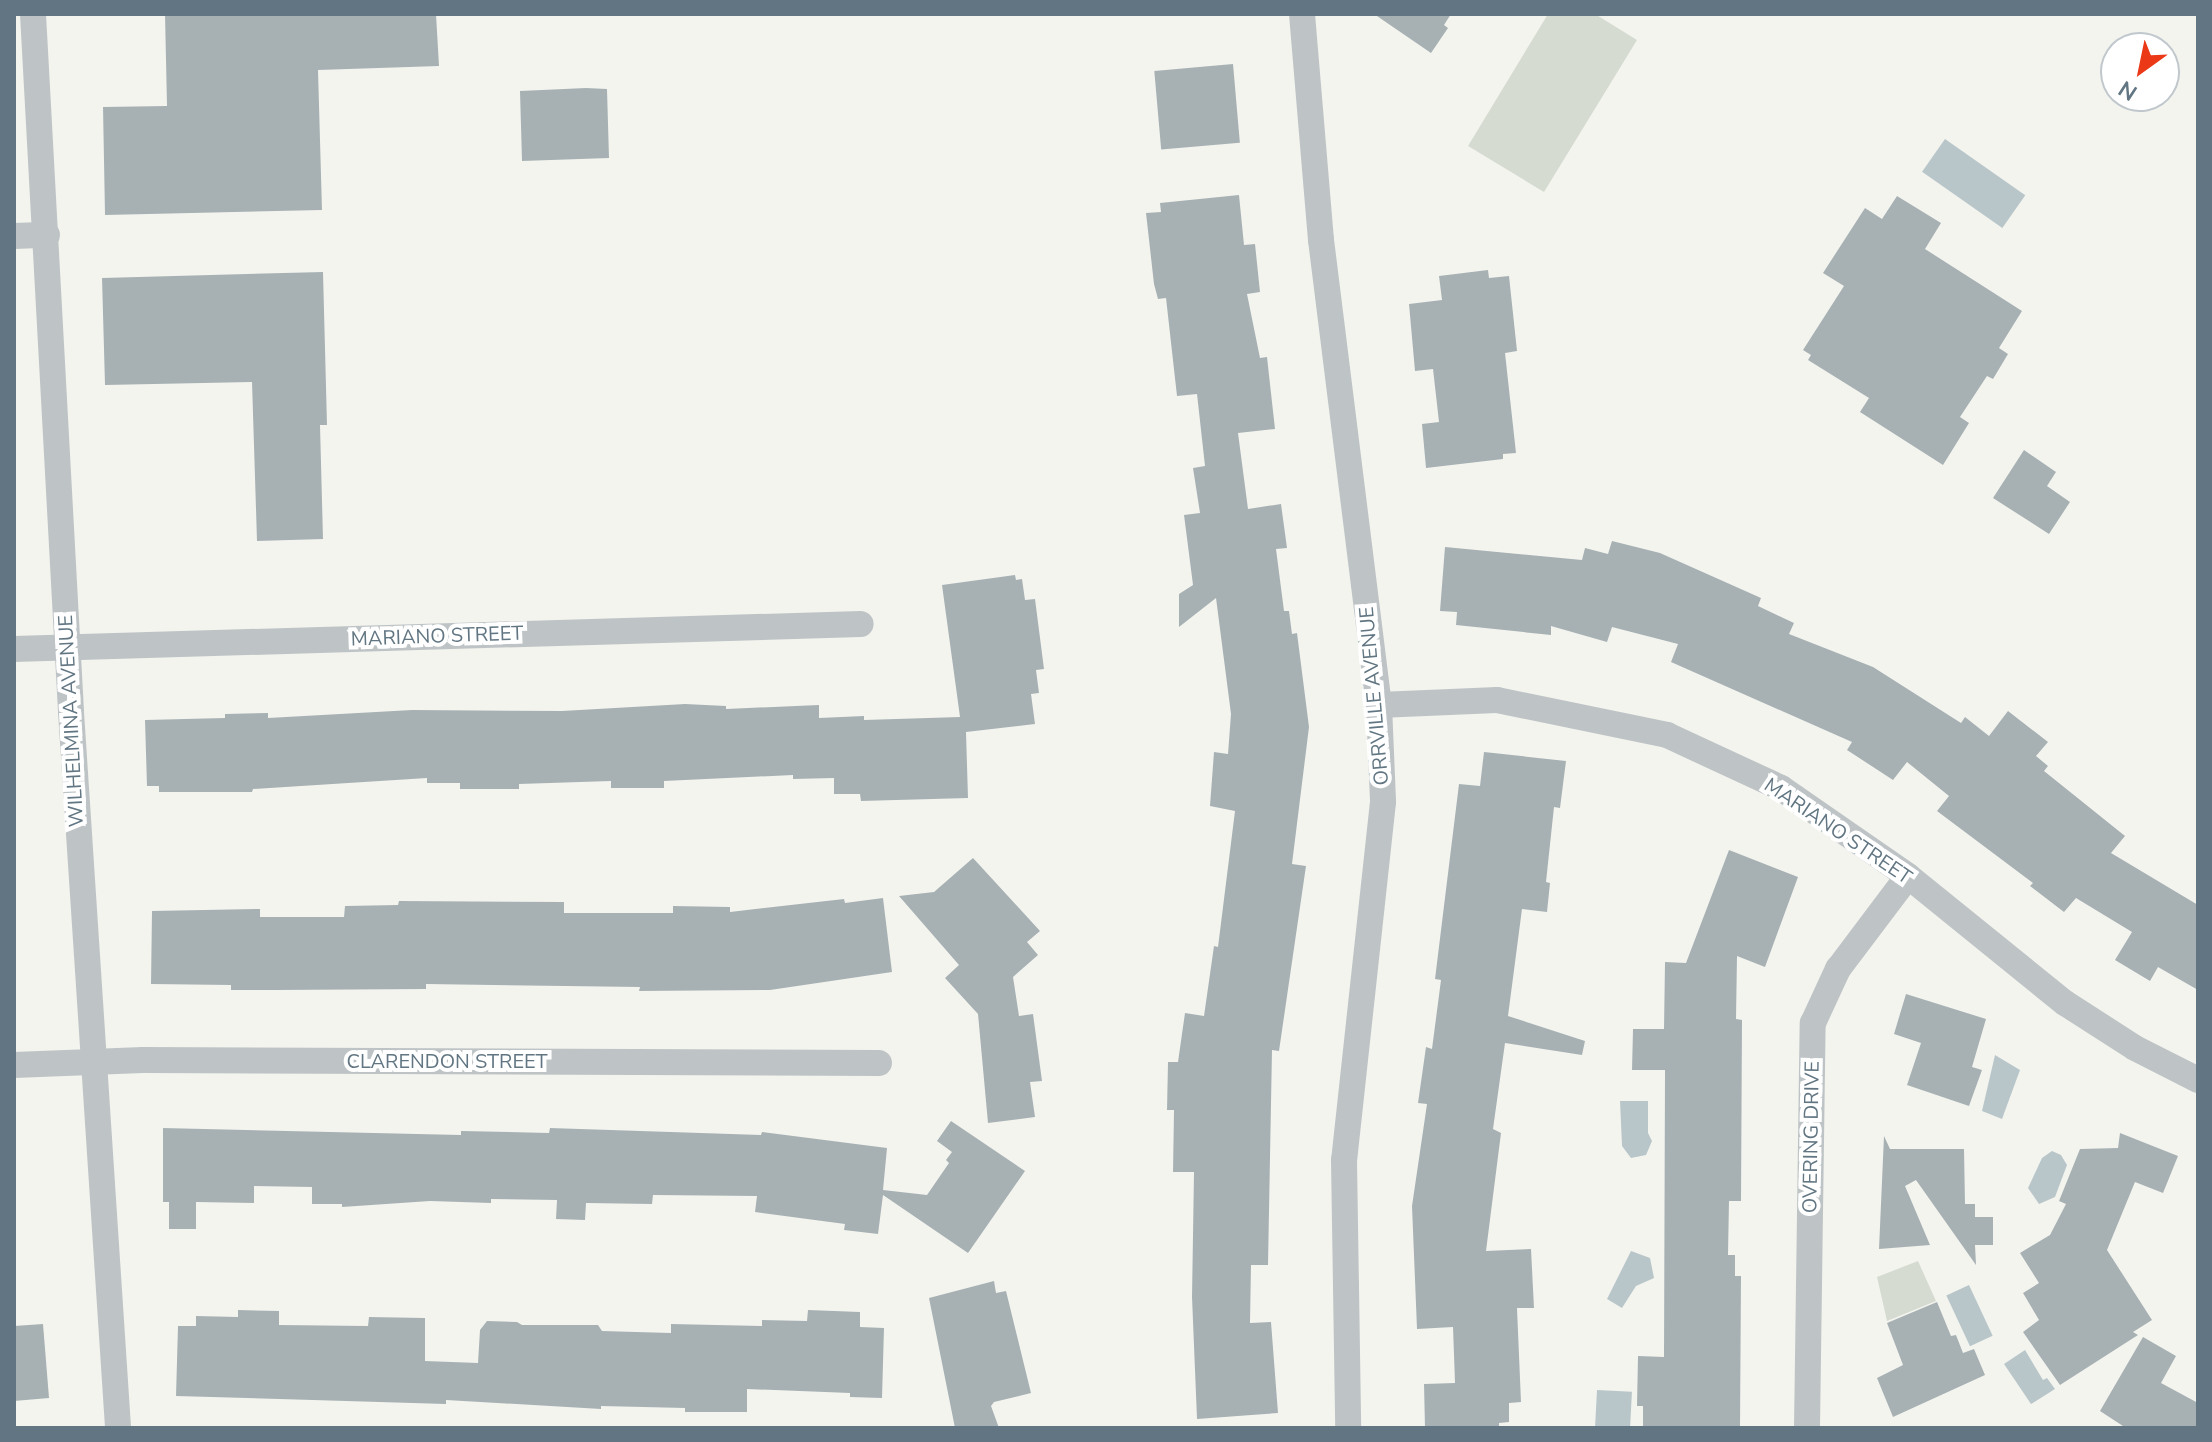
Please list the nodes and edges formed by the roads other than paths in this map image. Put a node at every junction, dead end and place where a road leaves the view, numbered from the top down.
1 (33, 14) edge
2 (1302, 14) edge
3 (47, 235) junction
4 (14, 236) edge
5 (861, 624) dead end
6 (67, 647) junction
7 (14, 649) edge
8 (1379, 705) junction
9 (1908, 876) junction
10 (92, 1060) junction
11 (879, 1063) dead end
12 (14, 1065) edge
13 (2198, 1080) edge
14 (118, 1428) edge
15 (1348, 1428) edge
16 (1807, 1428) edge

1 - 3 street, WILHELMINA AVENUE
2 - 8 street, ORRVILLE AVENUE
3 - 4 street
3 - 6 street, WILHELMINA AVENUE
5 - 6 street, MARIANO STREET
6 - 7 street, MARIANO STREET
6 - 10 street, WILHELMINA AVENUE
8 - 9 street, MARIANO STREET
8 - 15 street, ORRVILLE AVENUE
9 - 13 street, MARIANO STREET
9 - 16 street, OVERING DRIVE
10 - 11 street, CLARENDON STREET
10 - 12 street, CLARENDON STREET
10 - 14 street, WILHELMINA AVENUE

